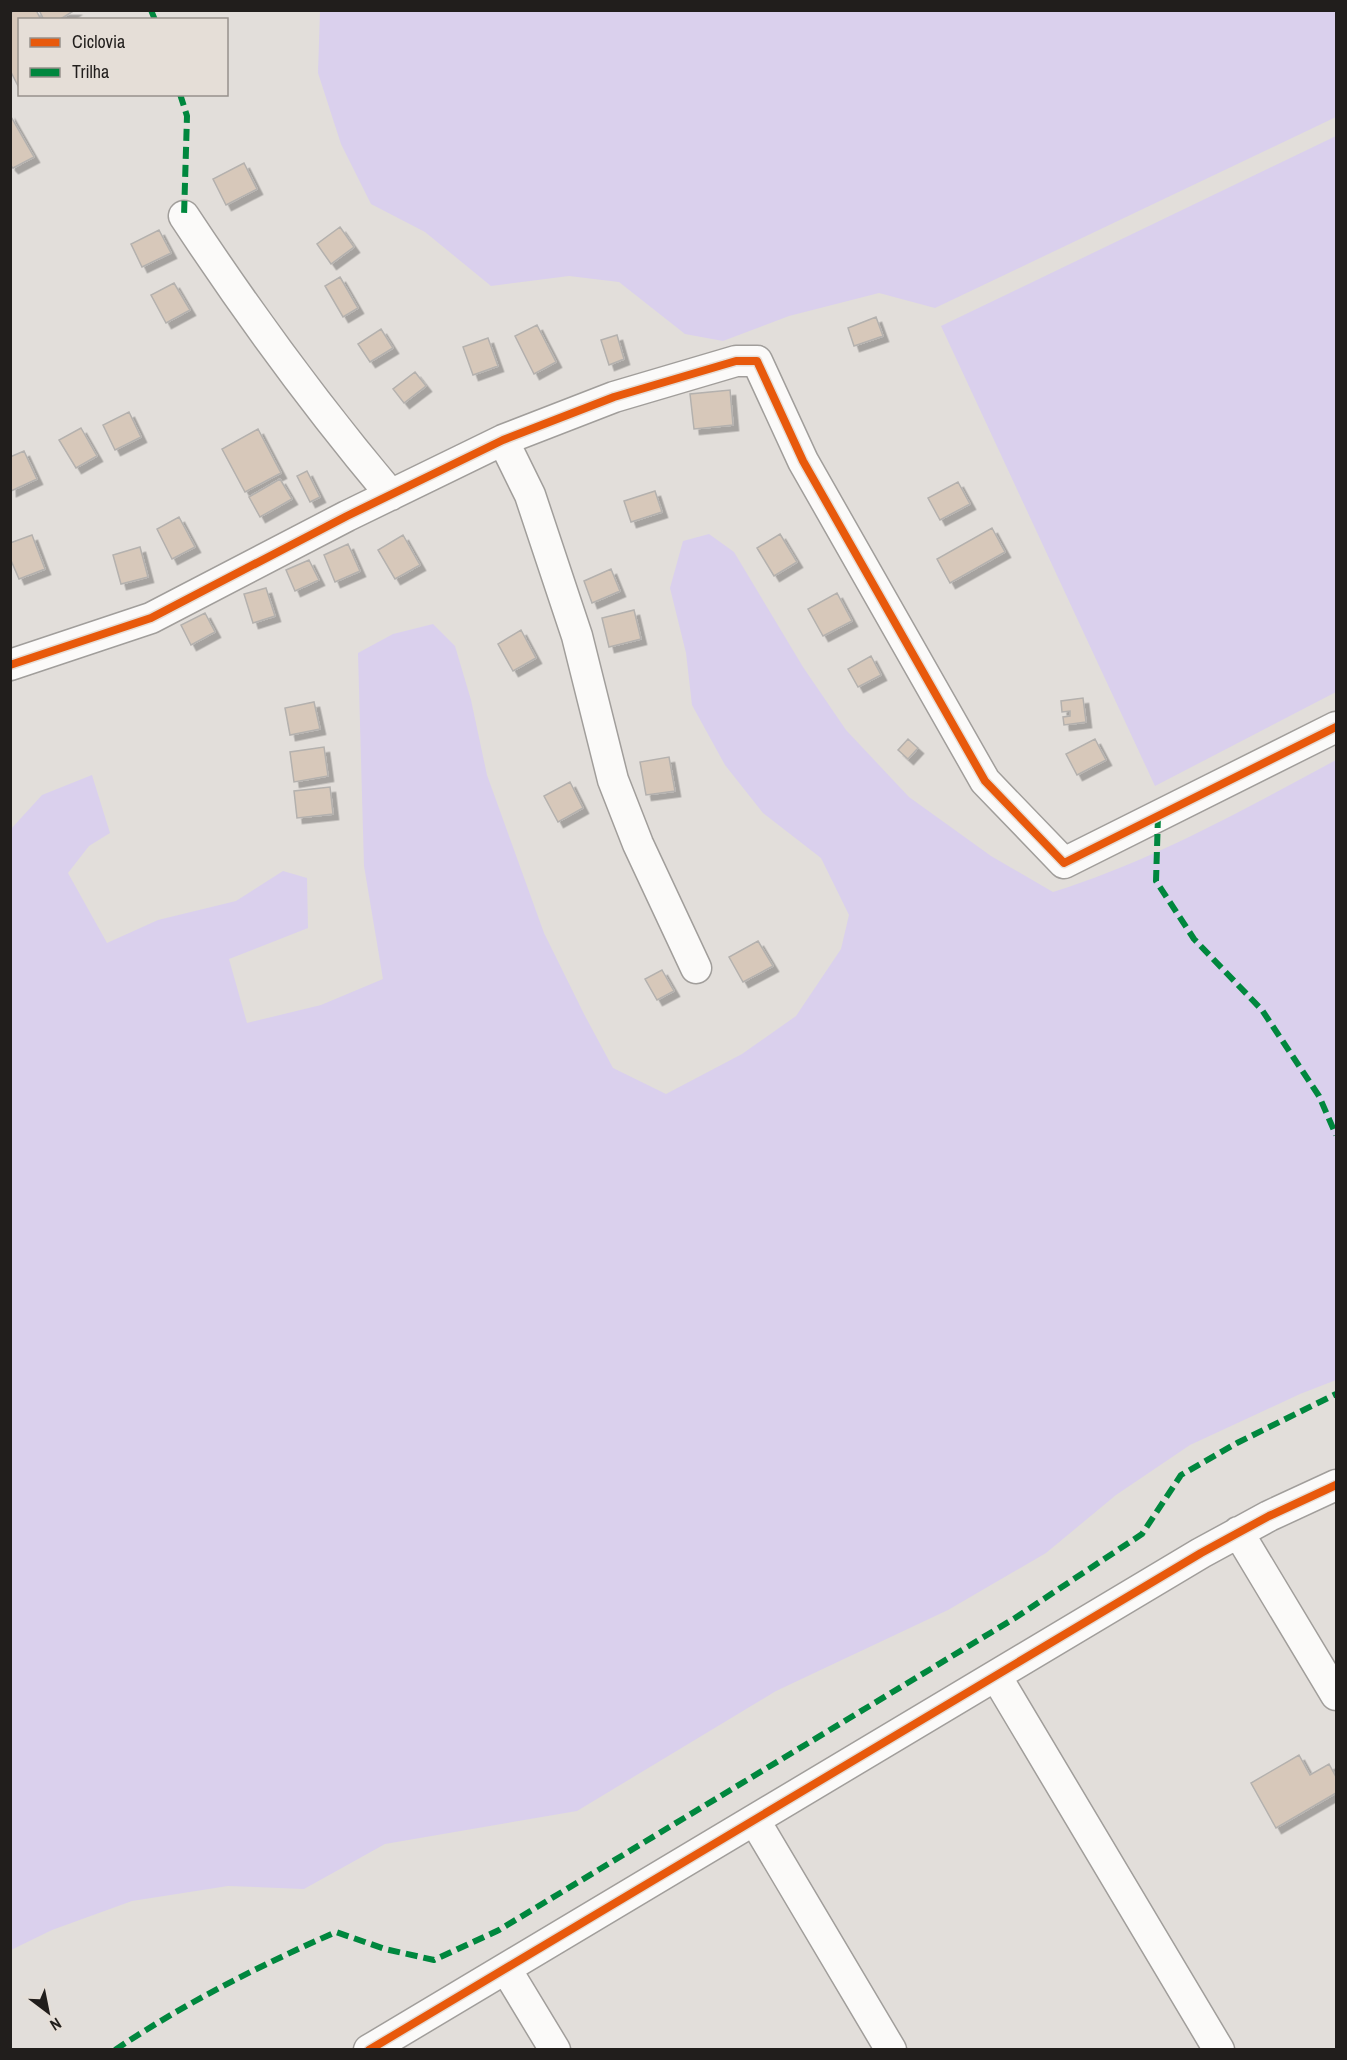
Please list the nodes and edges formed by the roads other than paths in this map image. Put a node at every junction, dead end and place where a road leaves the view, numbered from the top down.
1 (184, 216) dead end
2 (503, 440) junction
3 (391, 495) junction
4 (10, 665) edge
5 (1336, 727) edge
6 (696, 968) dead end
7 (1336, 1485) edge
8 (1238, 1532) junction
9 (996, 1676) junction
10 (1336, 1695) edge
11 (755, 1821) junction
12 (506, 1970) junction
13 (369, 2049) edge
14 (555, 2049) edge
15 (891, 2049) edge
16 (1219, 2049) edge

1 - 3 street
2 - 3 street
2 - 5 street
2 - 6 street
3 - 4 street
7 - 8 street
8 - 9 street
8 - 10 street
9 - 11 street
9 - 16 street
11 - 12 street
11 - 15 street
12 - 13 street
12 - 14 street

